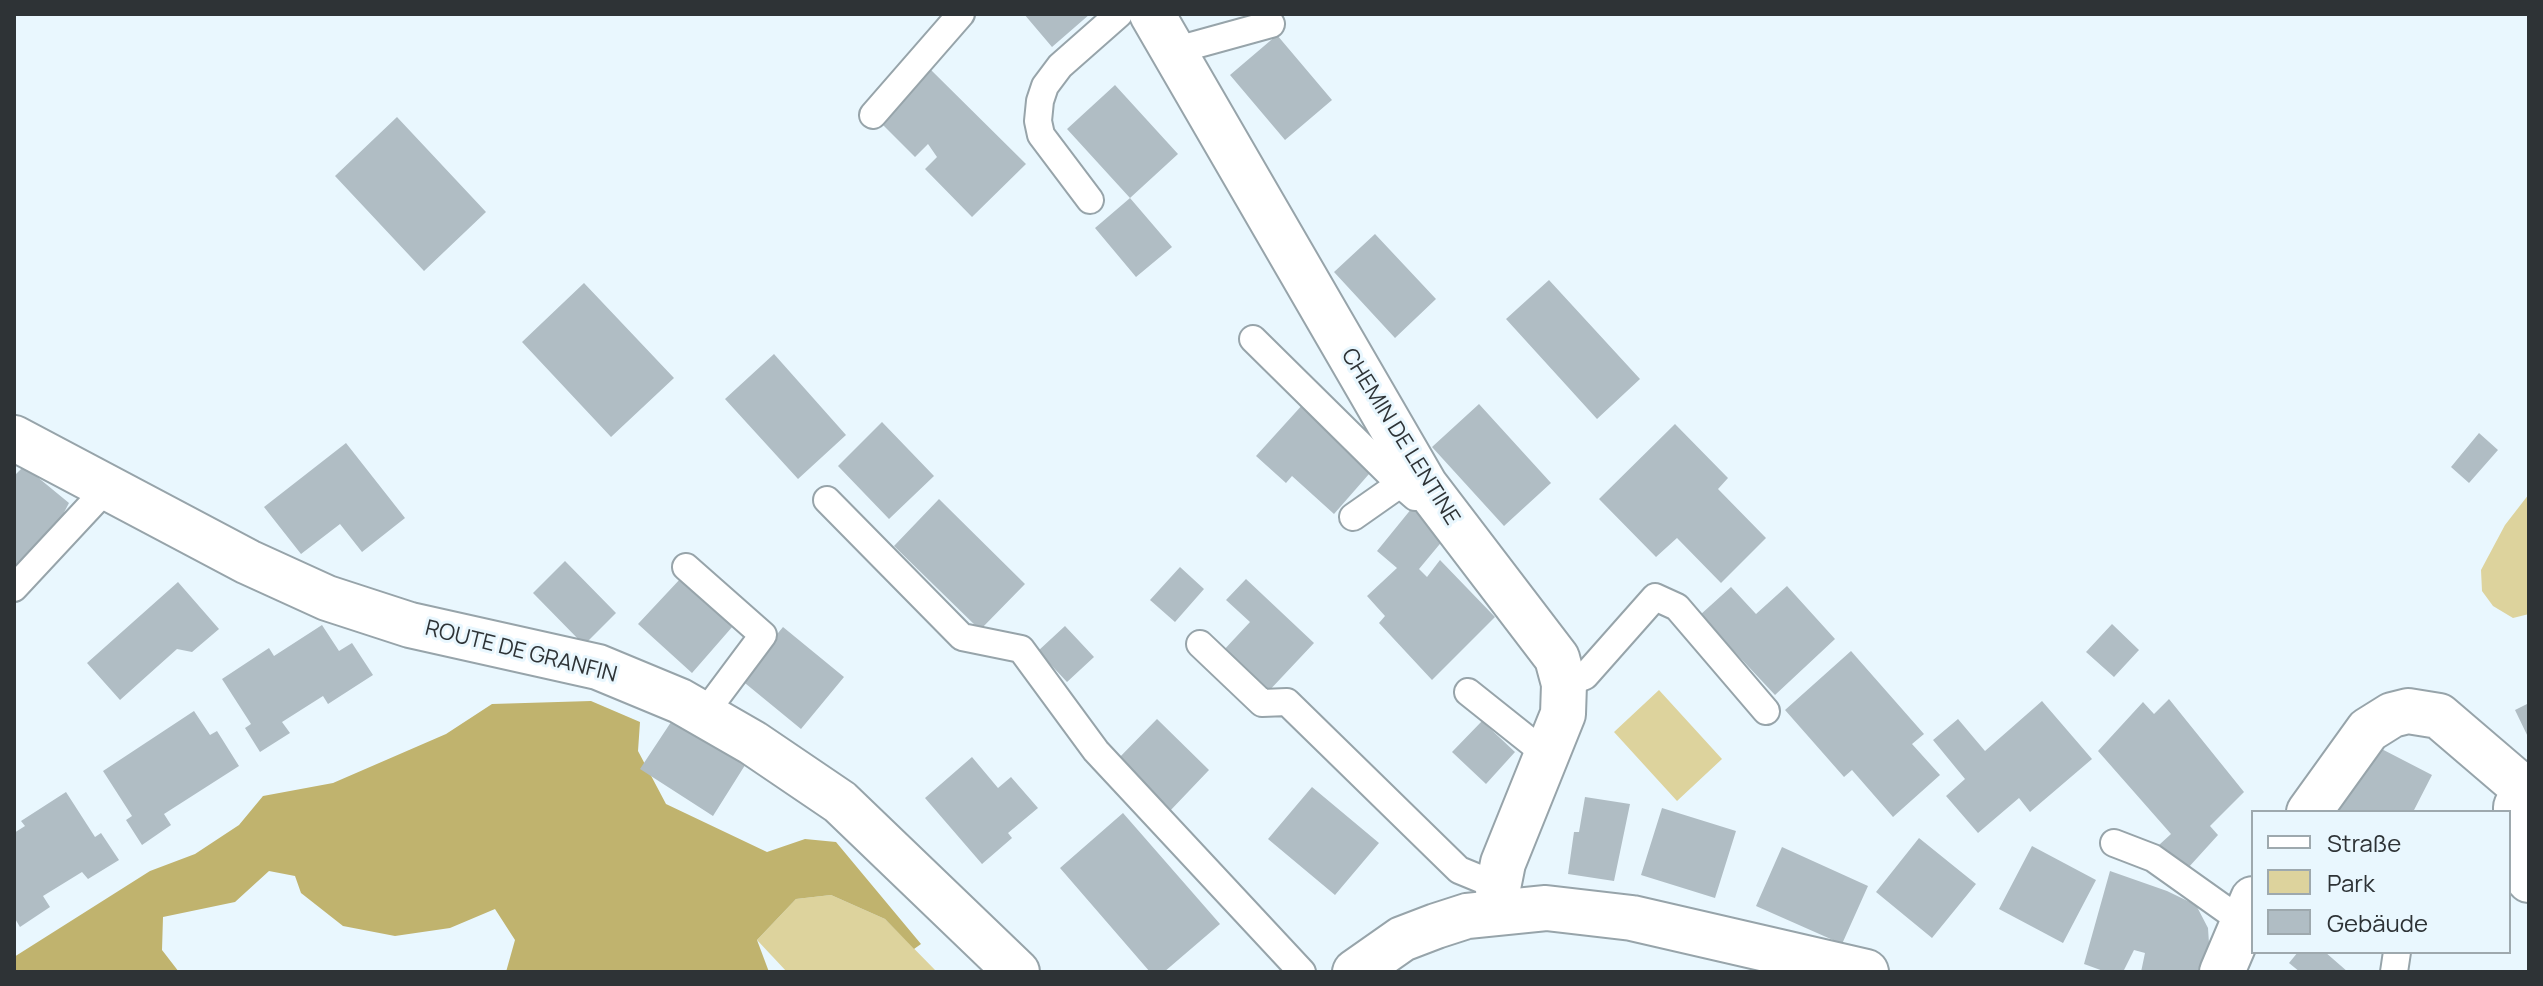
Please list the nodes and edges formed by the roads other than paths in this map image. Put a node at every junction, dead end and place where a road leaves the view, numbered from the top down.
1 (961, 14) edge
2 (1119, 14) edge
3 (1271, 24) dead end
4 (1162, 33) edge
5 (873, 115) dead end
6 (1090, 200) dead end
7 (1253, 339) dead end
8 (14, 438) edge
9 (109, 486) junction
10 (1416, 490) junction
11 (827, 500) dead end
12 (1353, 517) dead end
13 (686, 567) dead end
14 (14, 588) edge
15 (1200, 644) dead end
16 (1564, 684) junction
17 (1468, 692) dead end
18 (1766, 711) dead end
19 (704, 714) junction
20 (1547, 755) junction
21 (2526, 791) edge
22 (2310, 810) edge
23 (2114, 843) dead end
24 (2529, 880) edge
25 (1499, 899) junction
26 (2248, 911) edge
27 (1402, 939) junction
28 (1856, 971) edge
29 (1017, 972) edge
30 (1302, 972) edge
31 (1325, 972) edge
32 (1355, 972) edge
33 (2222, 972) edge

1 - 5 lane
2 - 6 lane
3 - 4 lane
4 - 10 street, CHEMIN DE LENTINE
7 - 10 lane
8 - 9 street, ROUTE DE GRANFIN
9 - 14 lane
9 - 19 street, ROUTE DE GRANFIN
10 - 12 lane
10 - 16 street, CHEMIN DE LENTINE
11 - 30 lane
13 - 19 lane
15 - 25 lane
16 - 18 lane
16 - 20 street, CHEMIN DE LENTINE
17 - 20 lane
19 - 29 street, ROUTE DE GRANFIN
20 - 25 street, CHEMIN DE LENTINE
21 - 22 street
21 - 24 street
23 - 26 lane
25 - 27 street
25 - 28 street
26 - 33 street
27 - 31 street
27 - 32 street

